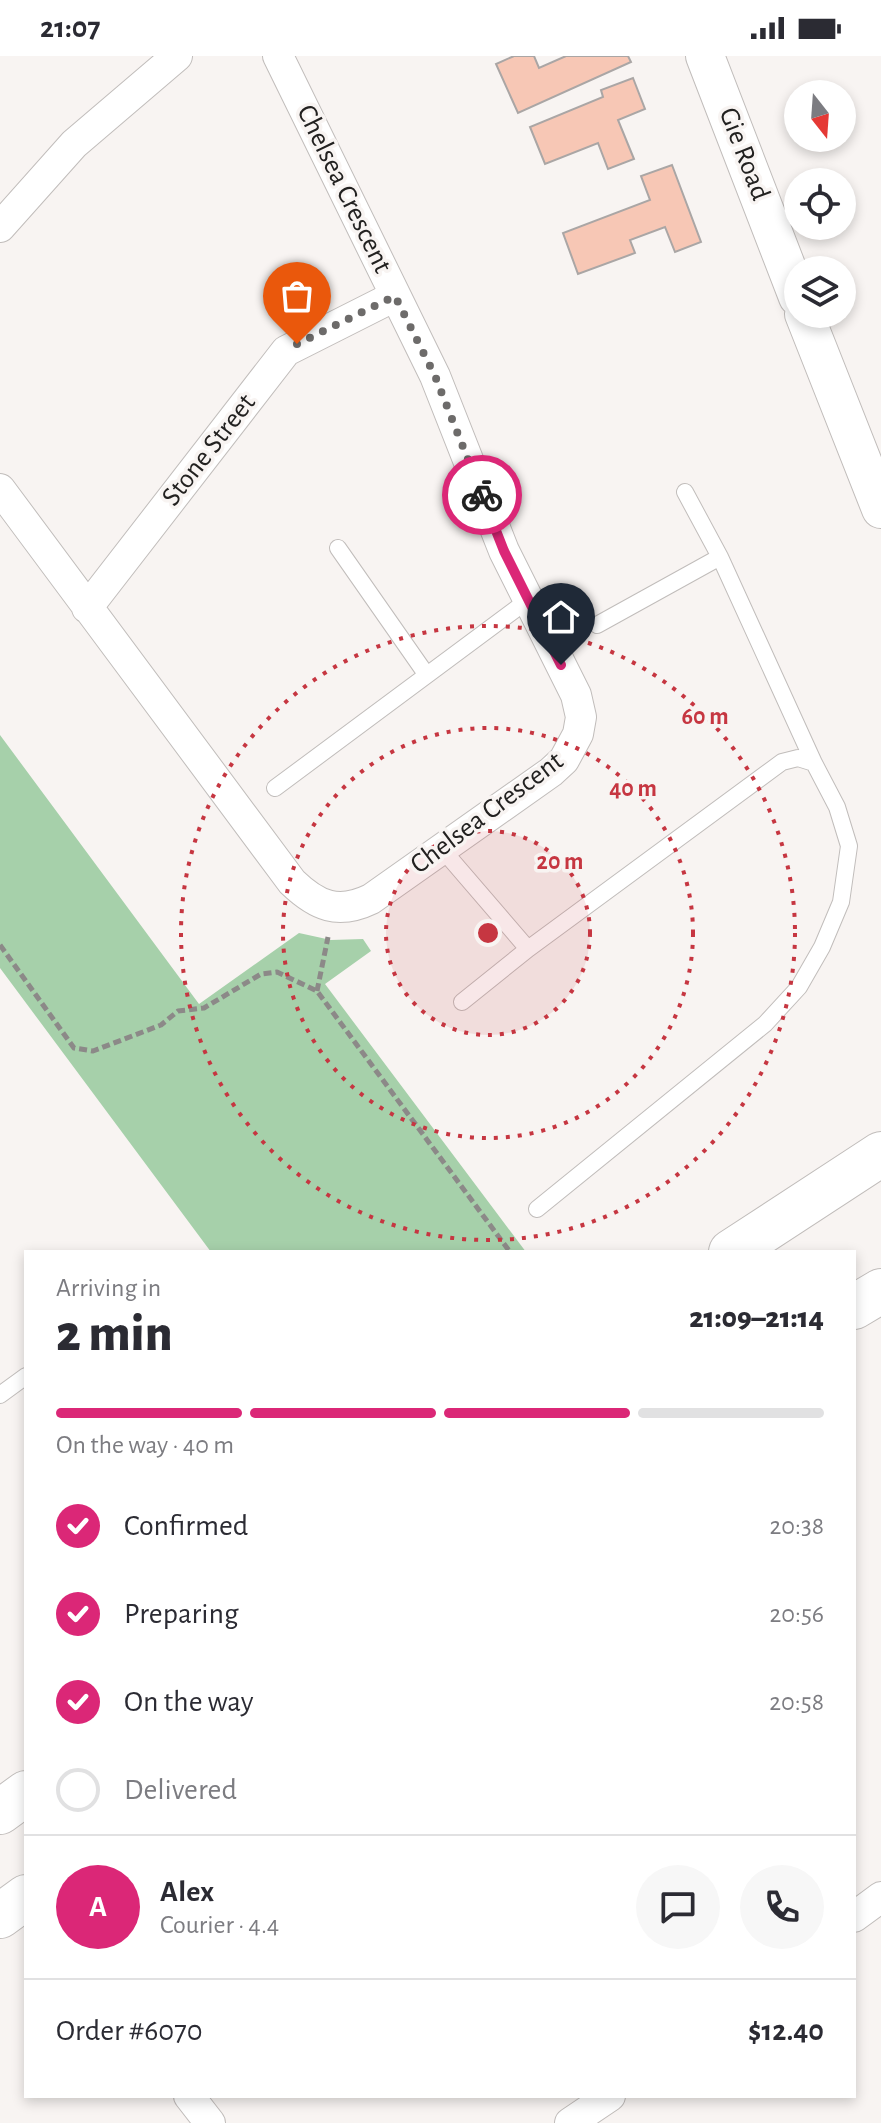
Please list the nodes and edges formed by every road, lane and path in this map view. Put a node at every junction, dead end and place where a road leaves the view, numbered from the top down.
1 (177, 56) edge
2 (278, 56) edge
3 (705, 56) edge
4 (0, 227) edge
5 (784, 261) edge
6 (395, 296) junction
7 (810, 328) edge
8 (0, 489) edge
9 (685, 492) dead end
10 (881, 509) edge
11 (338, 548) dead end
12 (720, 557) junction
13 (528, 600) junction
14 (87, 608) junction
15 (597, 625) dead end
16 (426, 674) junction
17 (814, 763) junction
18 (275, 788) dead end
19 (442, 849) junction
20 (331, 908) junction
21 (0, 945) edge
22 (528, 949) junction
23 (317, 991) junction
24 (462, 1002) dead end
25 (881, 1154) edge
26 (537, 1209) dead end
27 (509, 1250) edge
28 (734, 1250) edge
29 (881, 1291) edge
30 (856, 1306) edge
31 (24, 1377) edge
32 (0, 1395) edge
33 (24, 1794) edge
34 (0, 1812) edge
35 (881, 1897) edge
36 (24, 1898) edge
37 (0, 1916) edge
38 (856, 1916) edge
39 (191, 2098) edge
40 (607, 2098) edge
41 (210, 2123) edge
42 (570, 2123) edge

1 - 4 street
2 - 6 street, Chelsea Crescent
3 - 5 street, Gie Road
6 - 13 street, Chelsea Crescent
6 - 14 street, Stone Street
7 - 10 street
8 - 14 street
9 - 12 lane
11 - 16 lane
12 - 15 lane
12 - 17 lane
13 - 16 lane
13 - 19 street, Chelsea Crescent
14 - 20 street
16 - 18 lane
17 - 22 lane
17 - 26 lane
19 - 20 street, Chelsea Crescent
19 - 22 lane
20 - 23 path
21 - 23 path
22 - 24 lane
23 - 27 path
25 - 28 main road
29 - 30 main road
31 - 32 lane
33 - 34 main road
35 - 38 street
36 - 37 main road
39 - 41 street
40 - 42 street

